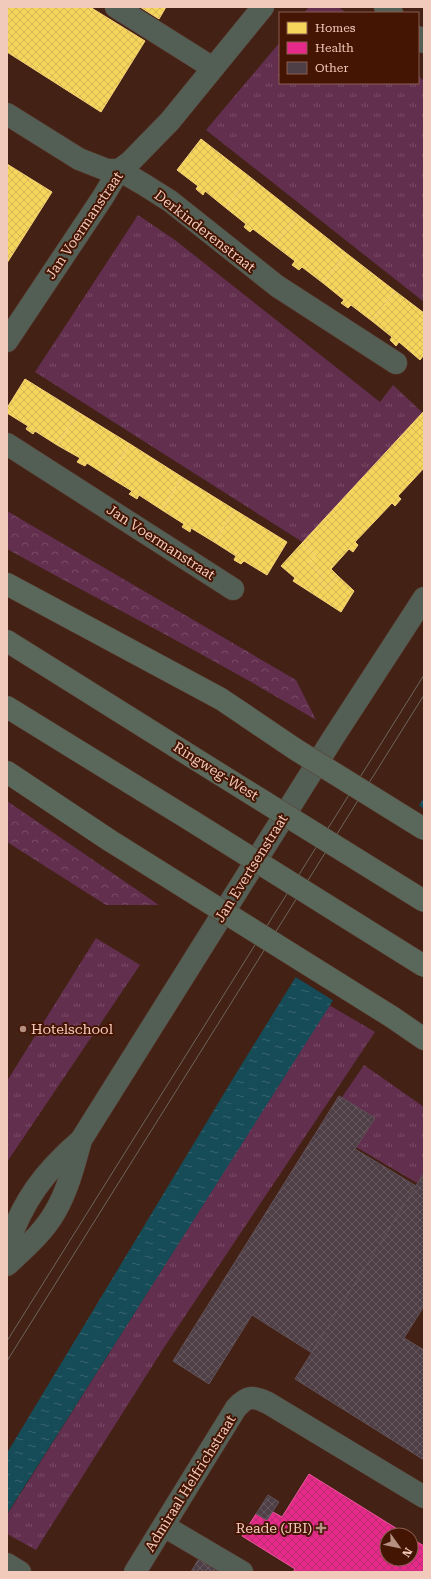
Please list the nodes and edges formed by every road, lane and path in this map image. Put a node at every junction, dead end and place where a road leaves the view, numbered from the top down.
1 (116, 7) edge
2 (263, 7) edge
3 (213, 68) junction
4 (7, 114) edge
5 (119, 170) junction
6 (7, 341) edge
7 (396, 363) dead end
8 (7, 444) edge
9 (7, 584) edge
10 (234, 589) dead end
11 (424, 598) edge
12 (7, 641) edge
13 (7, 707) edge
14 (7, 772) edge
15 (424, 830) edge
16 (424, 901) edge
17 (424, 966) edge
18 (424, 1039) edge
19 (81, 1140) junction
20 (7, 1247) edge
21 (7, 1265) edge
22 (424, 1497) edge
23 (164, 1526) junction
24 (7, 1564) edge
25 (20, 1572) edge
26 (135, 1572) edge
27 (242, 1572) edge

1 - 3 street
2 - 3 street, Jan Voermanstraat
3 - 5 street, Jan Voermanstraat
4 - 5 street, Derkinderenstraat
5 - 6 street, Jan Voermanstraat
5 - 7 street, Derkinderenstraat
8 - 10 street, Jan Voermanstraat
9 - 15 highway, bridge
11 - 19 street, Jan Evertsenstraat
12 - 16 highway, Ringweg-West, bridge
13 - 17 highway, bridge
14 - 18 highway, bridge
19 - 20 street, Jan Evertsenstraat
19 - 21 street, Jan Evertsenstraat
22 - 23 street, Admiraal Helfrichstraat
23 - 26 street, Admiraal Helfrichstraat
23 - 27 street
24 - 25 street

